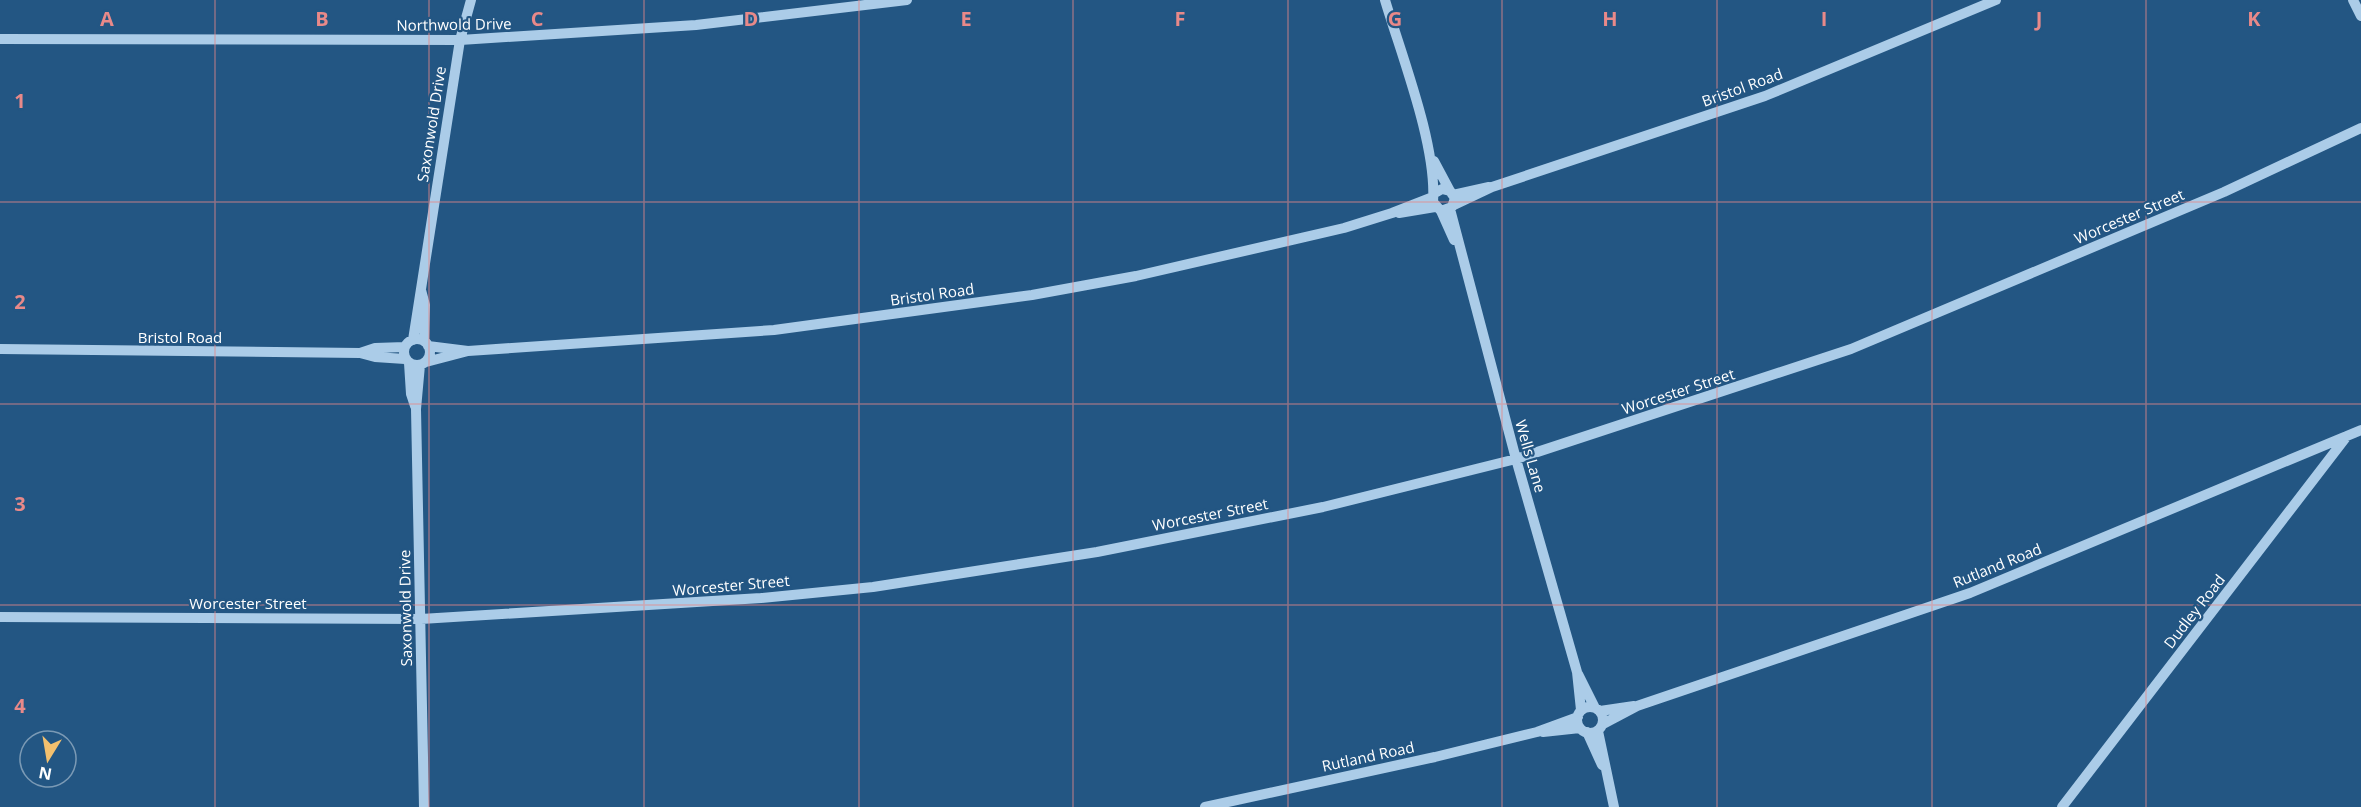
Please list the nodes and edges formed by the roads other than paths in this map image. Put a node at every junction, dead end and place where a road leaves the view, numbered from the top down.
1 (471, 0) edge
2 (907, 0) edge
3 (1385, 0) edge
4 (1996, 0) edge
5 (2353, 0) edge
6 (2361, 16) edge
7 (0, 39) edge
8 (460, 40) junction
9 (2361, 128) edge
10 (1444, 201) junction
11 (0, 350) edge
12 (468, 351) junction
13 (416, 353) junction
14 (2361, 430) edge
15 (2349, 434) junction
16 (1516, 459) junction
17 (0, 617) edge
18 (421, 619) junction
19 (1577, 672) junction
20 (1637, 706) junction
21 (1598, 709) junction
22 (1588, 724) junction
23 (424, 807) edge
24 (1205, 807) edge
25 (1614, 807) edge
26 (2062, 807) edge

1 - 8 street, Saxonwold Drive
2 - 8 street, Northwold Drive
3 - 10 street, Wells Lane
4 - 10 street, Bristol Road
5 - 6 street
7 - 8 street, Northwold Drive
8 - 13 street, Saxonwold Drive
9 - 16 street, Worcester Street
10 - 12 street, Bristol Road
10 - 16 street, Wells Lane
11 - 13 street, Bristol Road
12 - 13 street, Bristol Road
12 - 13 street, Bristol Road
13 - 18 street, Saxonwold Drive
14 - 15 street, Rutland Road
15 - 20 street, Rutland Road
15 - 26 street, Dudley Road
16 - 18 street, Worcester Street
16 - 19 street, Wells Lane
17 - 18 street, Worcester Street
18 - 23 street, Saxonwold Drive
19 - 21 street, Wells Lane
19 - 22 street, Wells Lane
20 - 21 street, Rutland Road
20 - 22 street, Rutland Road
21 - 22 street, Rutland Road
21 - 22 street, Wells Lane
22 - 24 street, Rutland Road
22 - 25 street, Wells Lane

